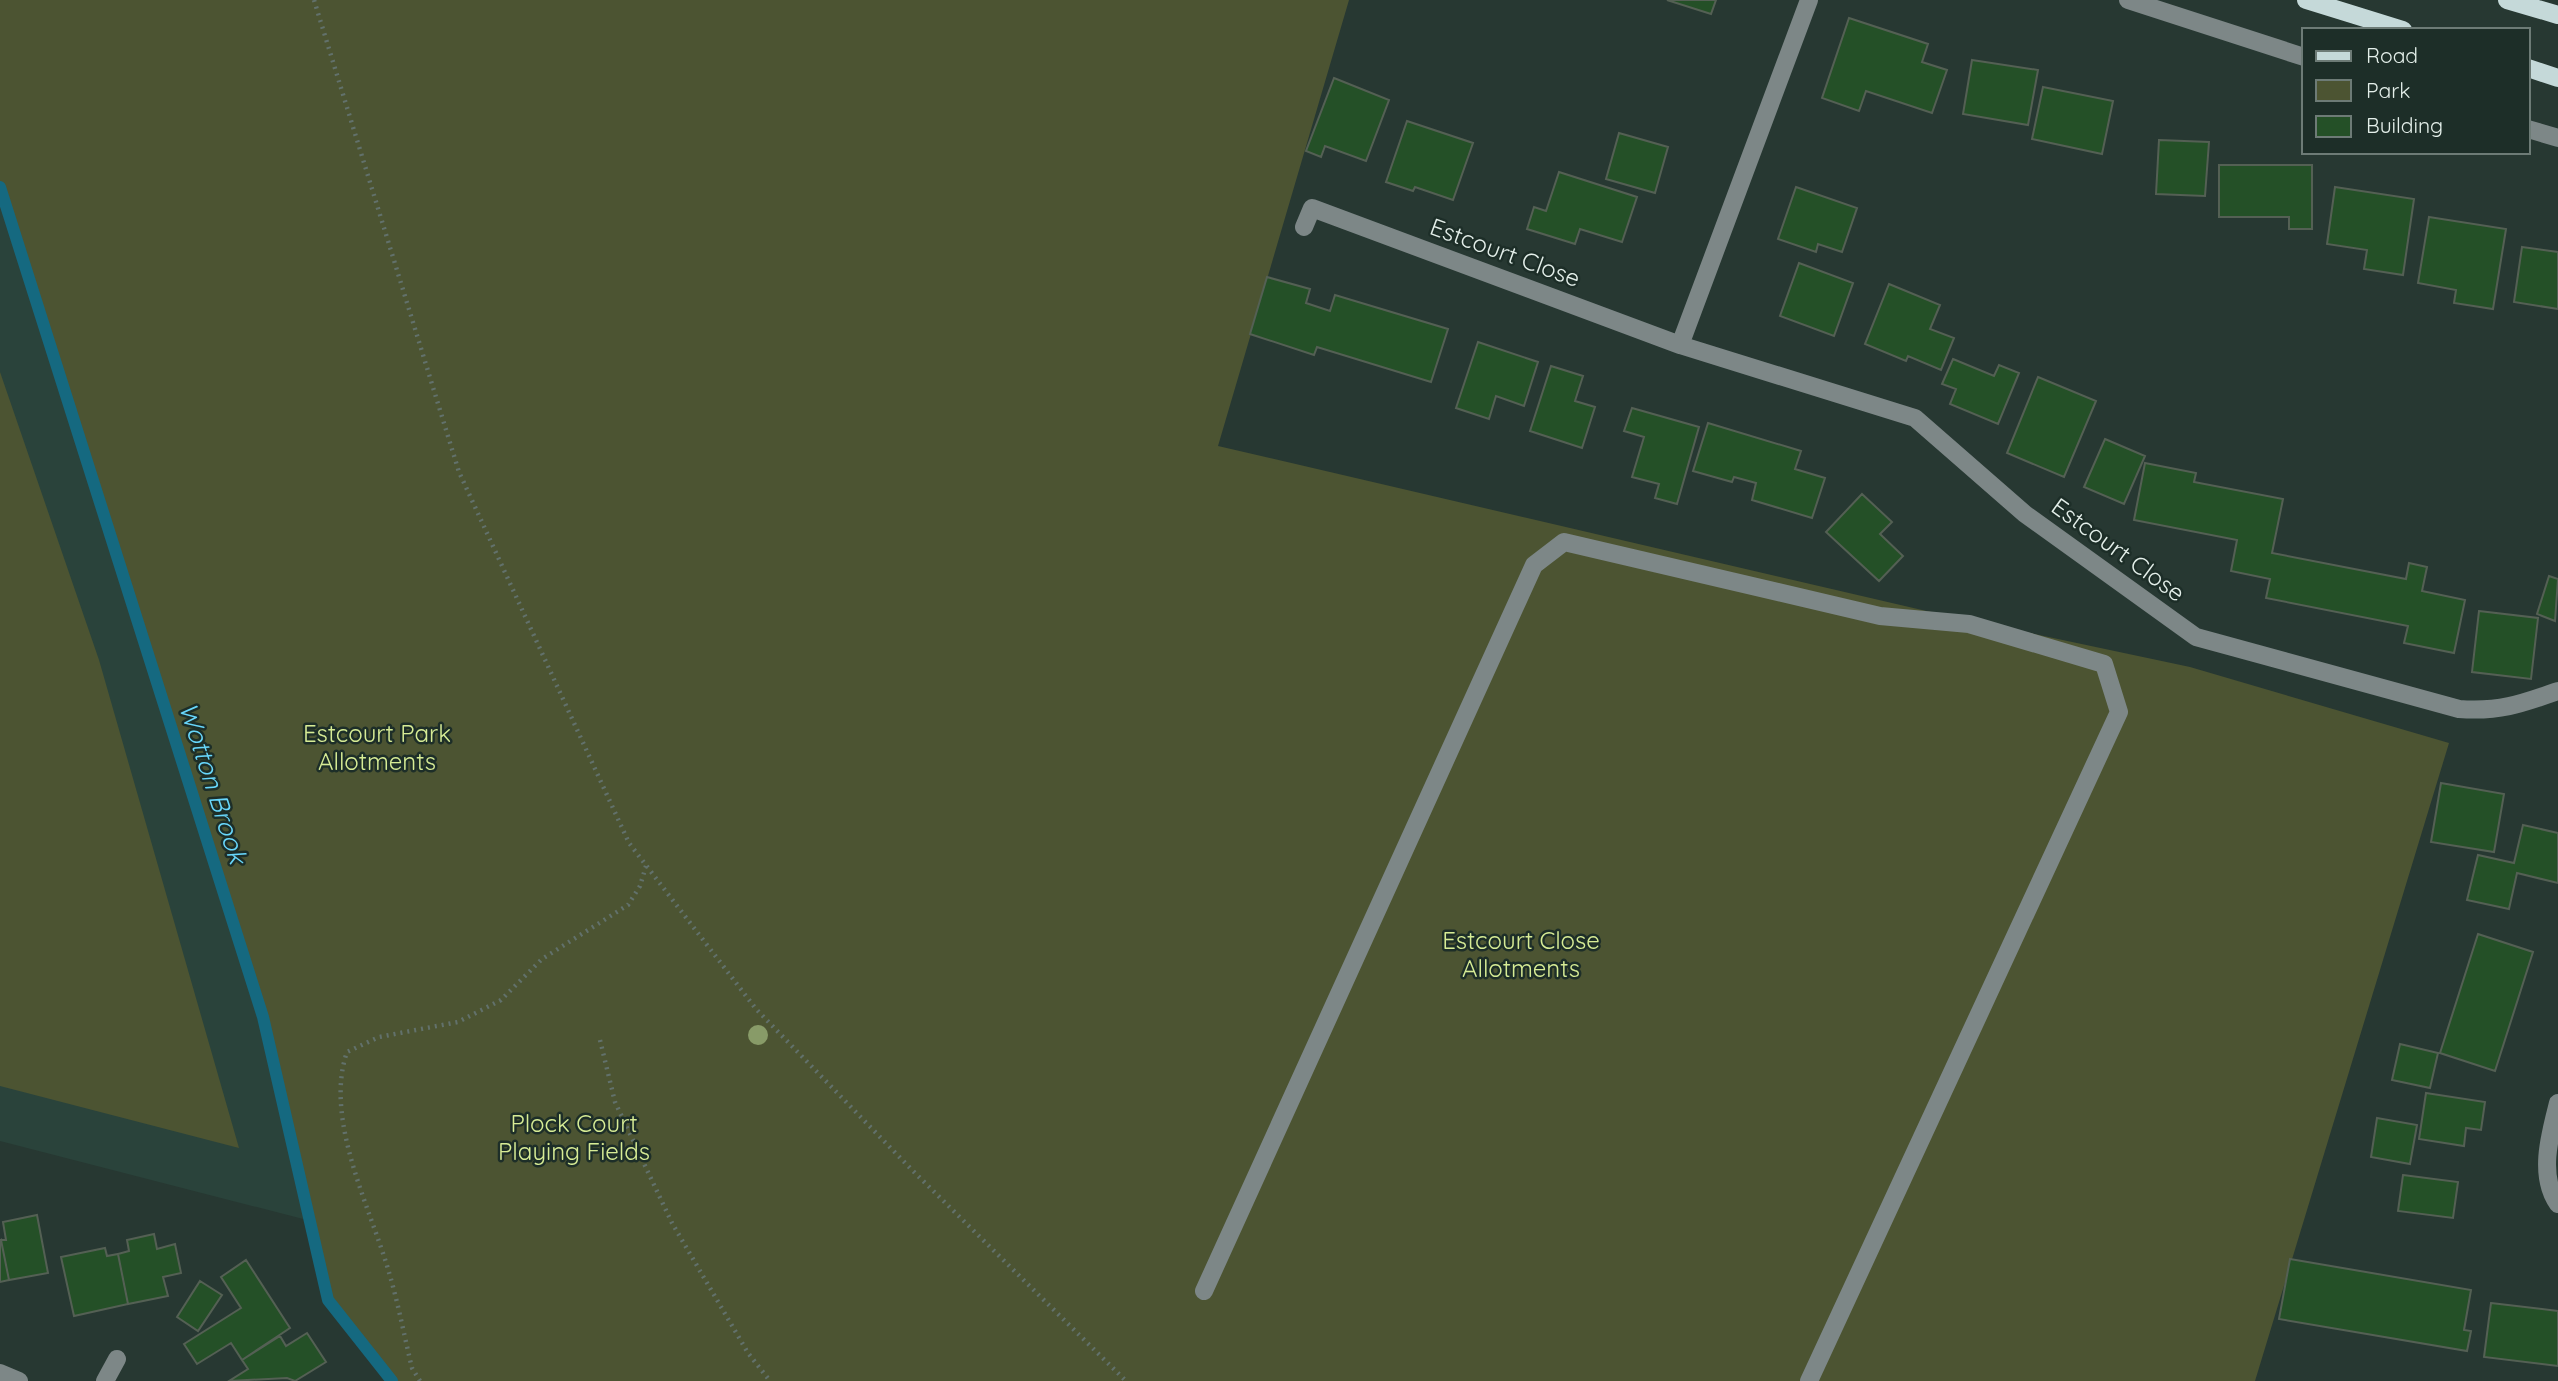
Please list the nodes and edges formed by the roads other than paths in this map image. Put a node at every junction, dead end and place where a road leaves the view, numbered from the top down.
1 (1809, 0) edge
2 (2128, 0) edge
3 (2306, 0) edge
4 (2507, 0) edge
5 (2558, 15) edge
6 (2397, 28) edge
7 (2302, 56) edge
8 (2530, 69) edge
9 (2558, 78) edge
10 (2530, 130) edge
11 (2558, 138) edge
12 (1304, 227) dead end
13 (1680, 345) junction
14 (2558, 691) edge
15 (2558, 1104) edge
16 (2558, 1204) edge
17 (1204, 1290) dead end
18 (117, 1359) dead end
19 (0, 1373) edge
20 (19, 1381) edge
21 (105, 1381) edge
22 (1809, 1381) edge

1 - 13 street
2 - 7 street
3 - 6 main road
4 - 5 main road
8 - 9 main road
10 - 11 street
12 - 13 street, Estcourt Close
13 - 14 street, Estcourt Close
15 - 16 street
17 - 22 street
18 - 21 street
19 - 20 street

